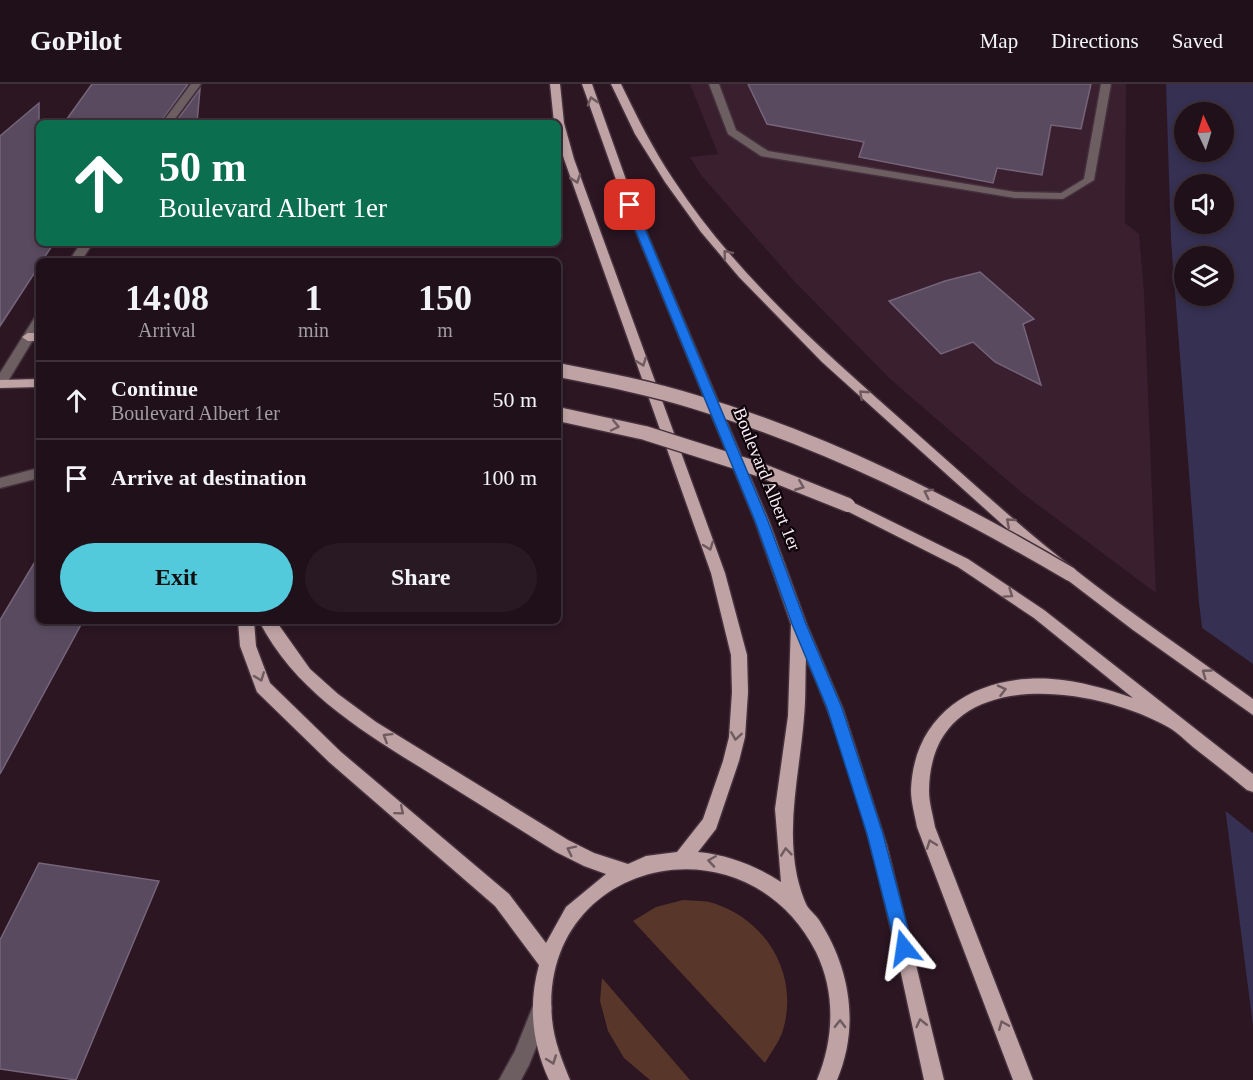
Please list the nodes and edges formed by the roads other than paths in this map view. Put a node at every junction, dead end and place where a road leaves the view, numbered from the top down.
1 (196, 84) edge
2 (555, 84) edge
3 (587, 84) edge
4 (616, 84) edge
5 (714, 84) edge
6 (1106, 84) edge
7 (168, 120) edge
8 (559, 120) edge
9 (561, 130) edge
10 (34, 337) edge
11 (561, 371) edge
12 (0, 383) edge
13 (36, 384) edge
14 (561, 415) edge
15 (36, 474) edge
16 (0, 483) edge
17 (1070, 574) junction
18 (246, 624) edge
19 (269, 624) edge
20 (799, 624) junction
21 (1253, 708) edge
22 (1170, 720) junction
23 (1253, 784) edge
24 (682, 858) junction
25 (625, 871) junction
26 (799, 909) junction
27 (548, 963) junction
28 (542, 1008) junction
29 (509, 1080) edge
30 (560, 1080) edge
31 (827, 1080) edge
32 (934, 1080) edge
33 (1023, 1080) edge

1 - 7 street
2 -> 8 main road
20 -> 3 main road, Boulevard Albert 1er
17 -> 4 main road, bridge
5 - 6 street
9 -> 24 main road
10 - 12 street
17 -> 11 main road, bridge
12 - 13 main road
14 -> 22 main road, bridge
15 - 16 street
21 -> 17 main road
18 -> 27 main road
25 -> 19 main road
26 -> 20 main road, Boulevard Albert 1er
32 -> 20 main road
22 - 23 main road
33 -> 22 main road
24 - 25 main road, Boulevard Albert 1er
26 -> 24 main road, Boulevard Albert 1er
25 - 27 main road, Boulevard Albert 1er
31 -> 26 main road, Boulevard Albert 1er
27 - 28 main road, Boulevard Albert 1er
28 - 29 street
28 -> 30 main road, Boulevard Albert 1er

